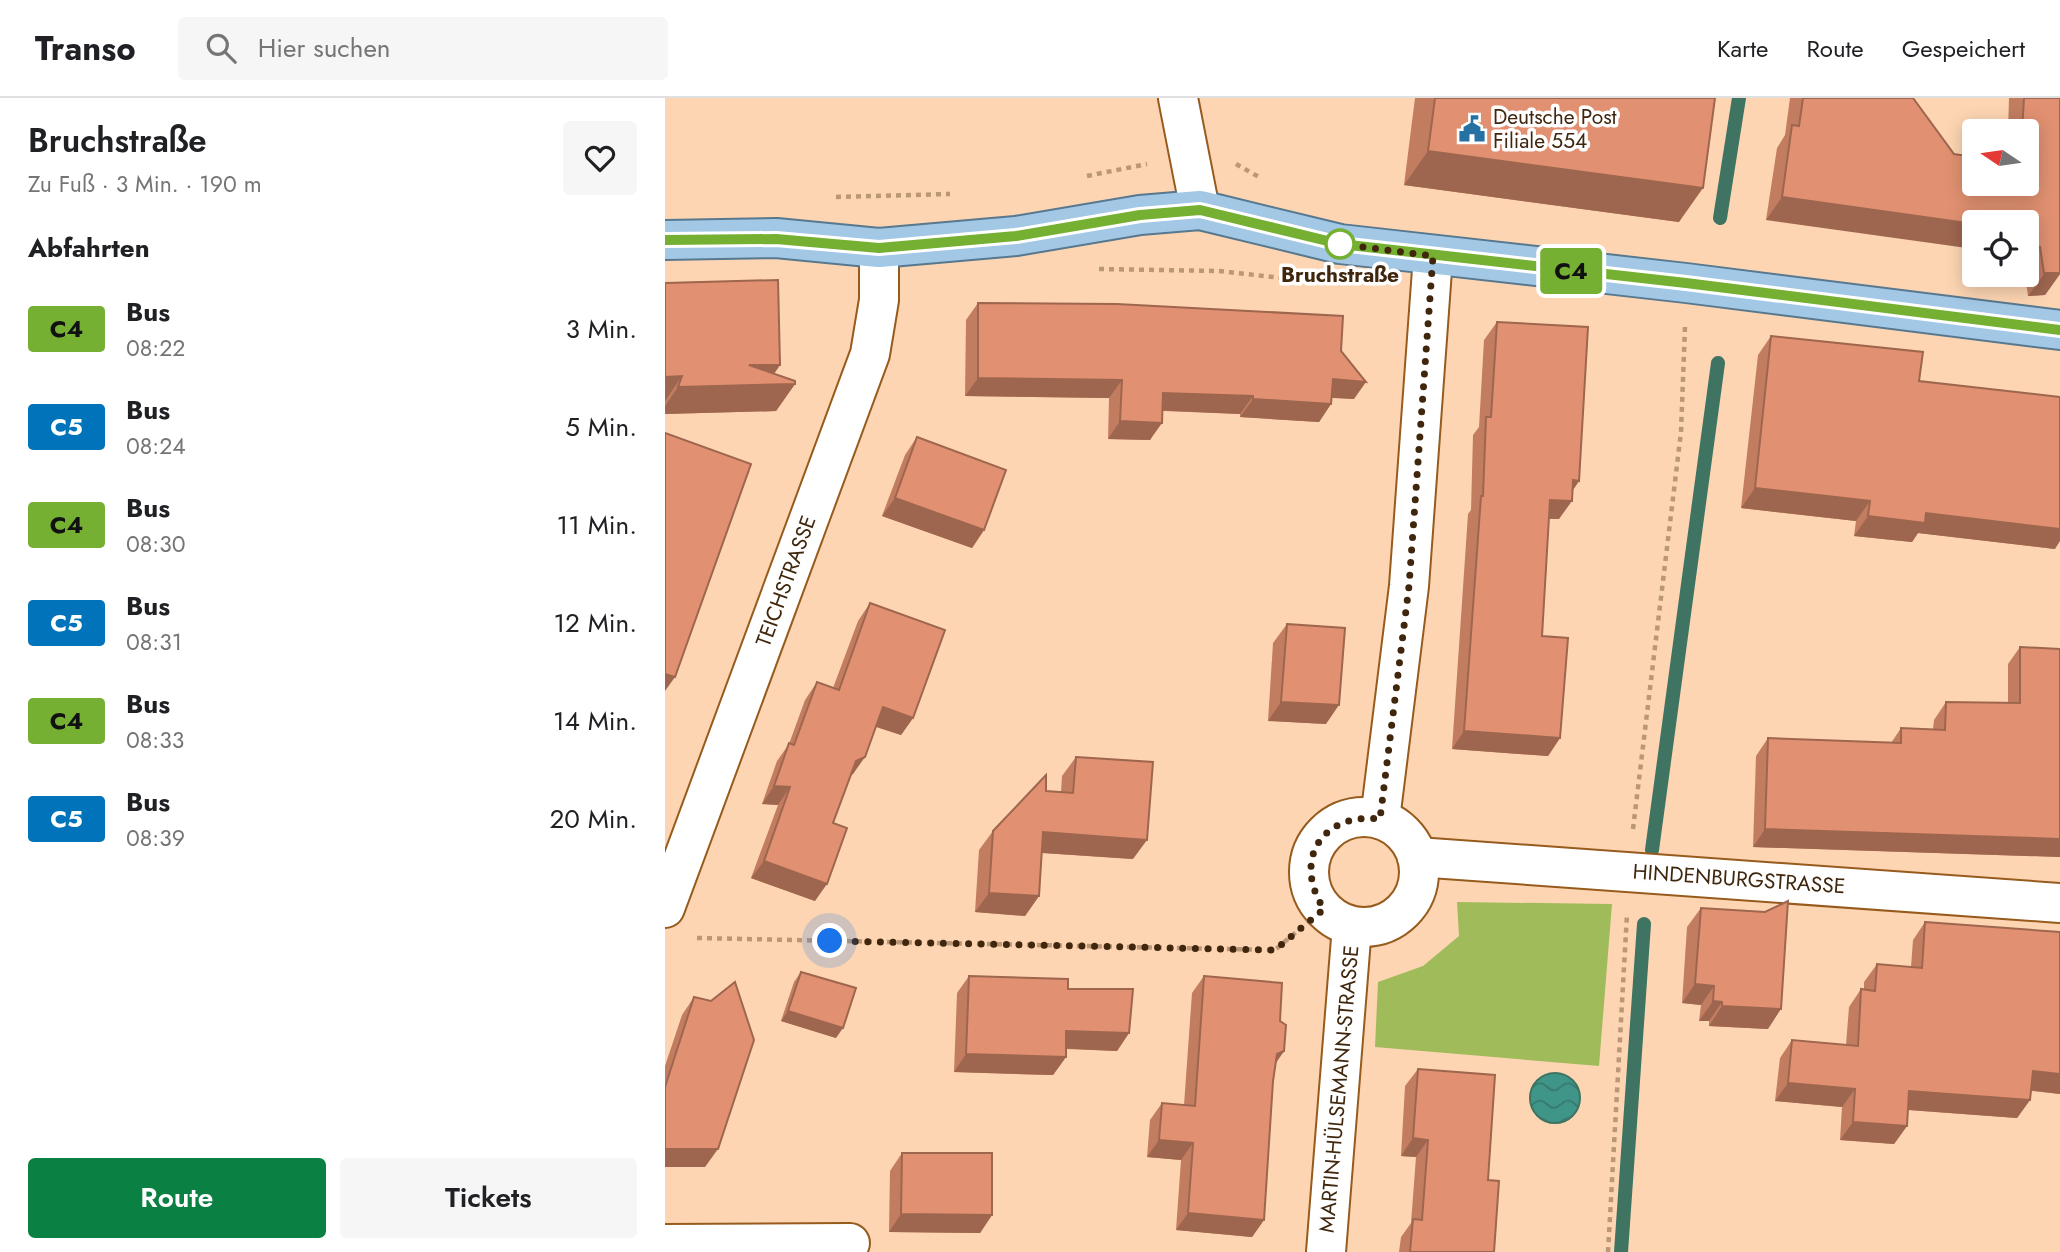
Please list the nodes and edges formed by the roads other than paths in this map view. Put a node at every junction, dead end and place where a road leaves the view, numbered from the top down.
1 (1178, 98) edge
2 (1200, 210) junction
3 (665, 240) edge
4 (879, 248) junction
5 (1433, 256) junction
6 (2060, 330) edge
7 (1380, 819) junction
8 (1417, 857) junction
9 (2060, 903) edge
10 (665, 908) edge
11 (1338, 918) junction
12 (850, 1243) dead end
13 (665, 1244) edge
14 (1326, 1252) edge

1 - 2 street
2 - 4 main road
2 - 5 main road
3 - 4 main road
4 - 10 street, TEICHSTRASSE
5 - 6 main road
5 - 7 street
7 - 8 street
7 - 11 street
8 - 9 street, HINDENBURGSTRASSE
8 - 11 street
11 - 14 street, MARTIN-HÜLSEMANN-STRASSE
12 - 13 street

